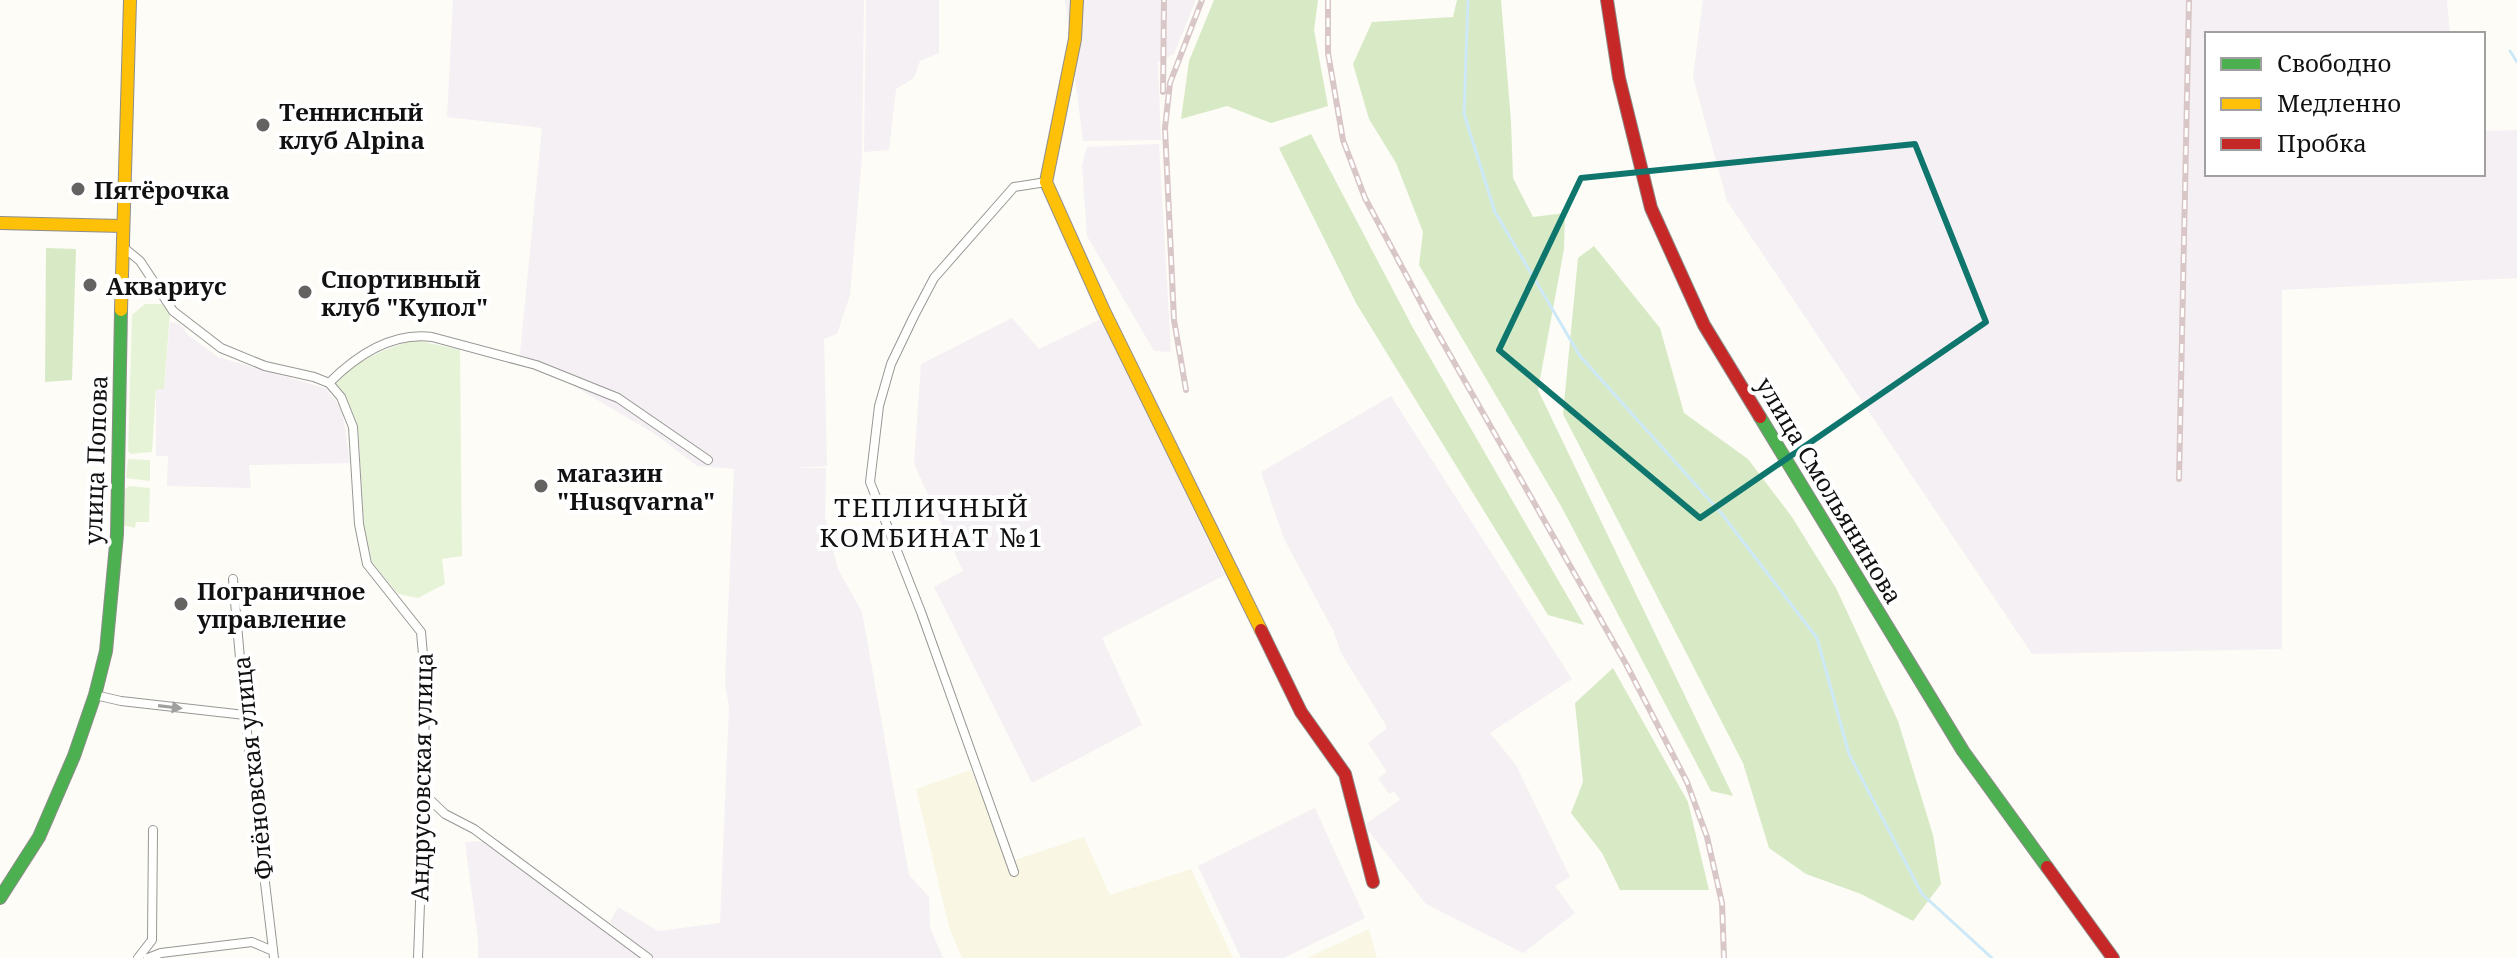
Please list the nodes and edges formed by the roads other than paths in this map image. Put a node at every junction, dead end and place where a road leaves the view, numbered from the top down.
1 (130, 0) edge
2 (1077, 0) edge
3 (1607, 0) edge
4 (1046, 182) junction
5 (0, 223) edge
6 (122, 226) junction
7 (122, 247) junction
8 (329, 383) junction
9 (708, 460) dead end
10 (233, 579) dead end
11 (95, 695) junction
12 (245, 715) junction
13 (424, 794) junction
14 (153, 830) dead end
15 (1014, 872) dead end
16 (1373, 882) dead end
17 (0, 898) edge
18 (273, 954) edge
19 (138, 958) edge
20 (148, 958) edge
21 (418, 958) edge
22 (648, 958) edge
23 (2113, 958) edge

1 - 6 street, улица Попова
2 - 4 street
3 - 23 street, улица Смольянинова
4 - 15 street
4 - 16 street
5 - 6 street
6 - 7 street, улица Попова
7 - 8 street
7 - 11 street, улица Попова
8 - 9 street
8 - 13 street, Андрусовская улица
10 - 12 street, Флёновская улица
11 -> 12 street
11 - 17 street, улица Попова
12 - 18 street, Флёновская улица
13 - 21 street, Андрусовская улица
13 - 22 street
14 - 19 street
18 - 20 street

